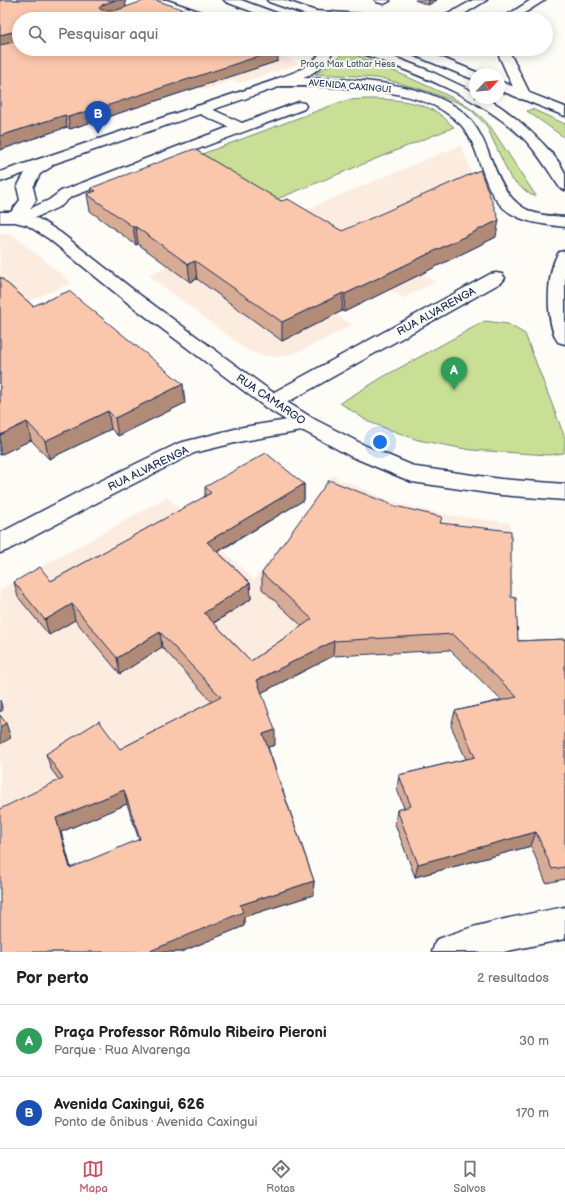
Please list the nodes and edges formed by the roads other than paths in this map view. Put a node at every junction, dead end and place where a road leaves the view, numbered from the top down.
1 (157, 0) edge
2 (230, 0) edge
3 (273, 0) edge
4 (481, 0) edge
5 (539, 0) edge
6 (144, 6) edge
7 (191, 12) edge
8 (263, 12) edge
9 (309, 12) edge
10 (464, 12) edge
11 (519, 12) edge
12 (324, 56) edge
13 (379, 56) edge
14 (427, 56) edge
15 (505, 56) edge
16 (469, 74) edge
17 (281, 82) junction
18 (505, 88) edge
19 (524, 96) junction
20 (299, 106) dead end
21 (200, 109) junction
22 (565, 112) edge
23 (240, 127) junction
24 (60, 156) junction
25 (0, 177) edge
26 (565, 185) edge
27 (28, 200) junction
28 (55, 202) junction
29 (13, 217) edge
30 (565, 222) edge
31 (565, 256) edge
32 (496, 278) dead end
33 (565, 338) edge
34 (272, 402) junction
35 (307, 424) junction
36 (565, 492) edge
37 (0, 544) edge
38 (565, 923) edge
39 (448, 952) edge

1 - 6 main road
1 - 7 main road
2 - 8 main road
3 - 9 main road
4 - 10 main road
5 - 11 main road
12 - 17 main road
13 - 26 main road
14 - 16 main road
15 - 19 main road
17 - 21 main road, AVENIDA CAXINGUI
17 - 30 main road, AVENIDA CAXINGUI
18 - 19 main road
19 - 22 main road
20 - 23 main road
21 - 23 main road
21 - 24 main road, AVENIDA CAXINGUI
23 - 28 main road
24 - 25 main road
24 - 27 main road
27 - 28 main road
27 - 29 main road
28 - 29 main road
29 - 34 main road, RUA CAMARGO
31 - 33 main road
32 - 34 main road, RUA ALVARENGA
34 - 35 main road, RUA CAMARGO
35 - 36 main road, RUA CAMARGO
35 - 37 main road, RUA ALVARENGA
38 - 39 main road

